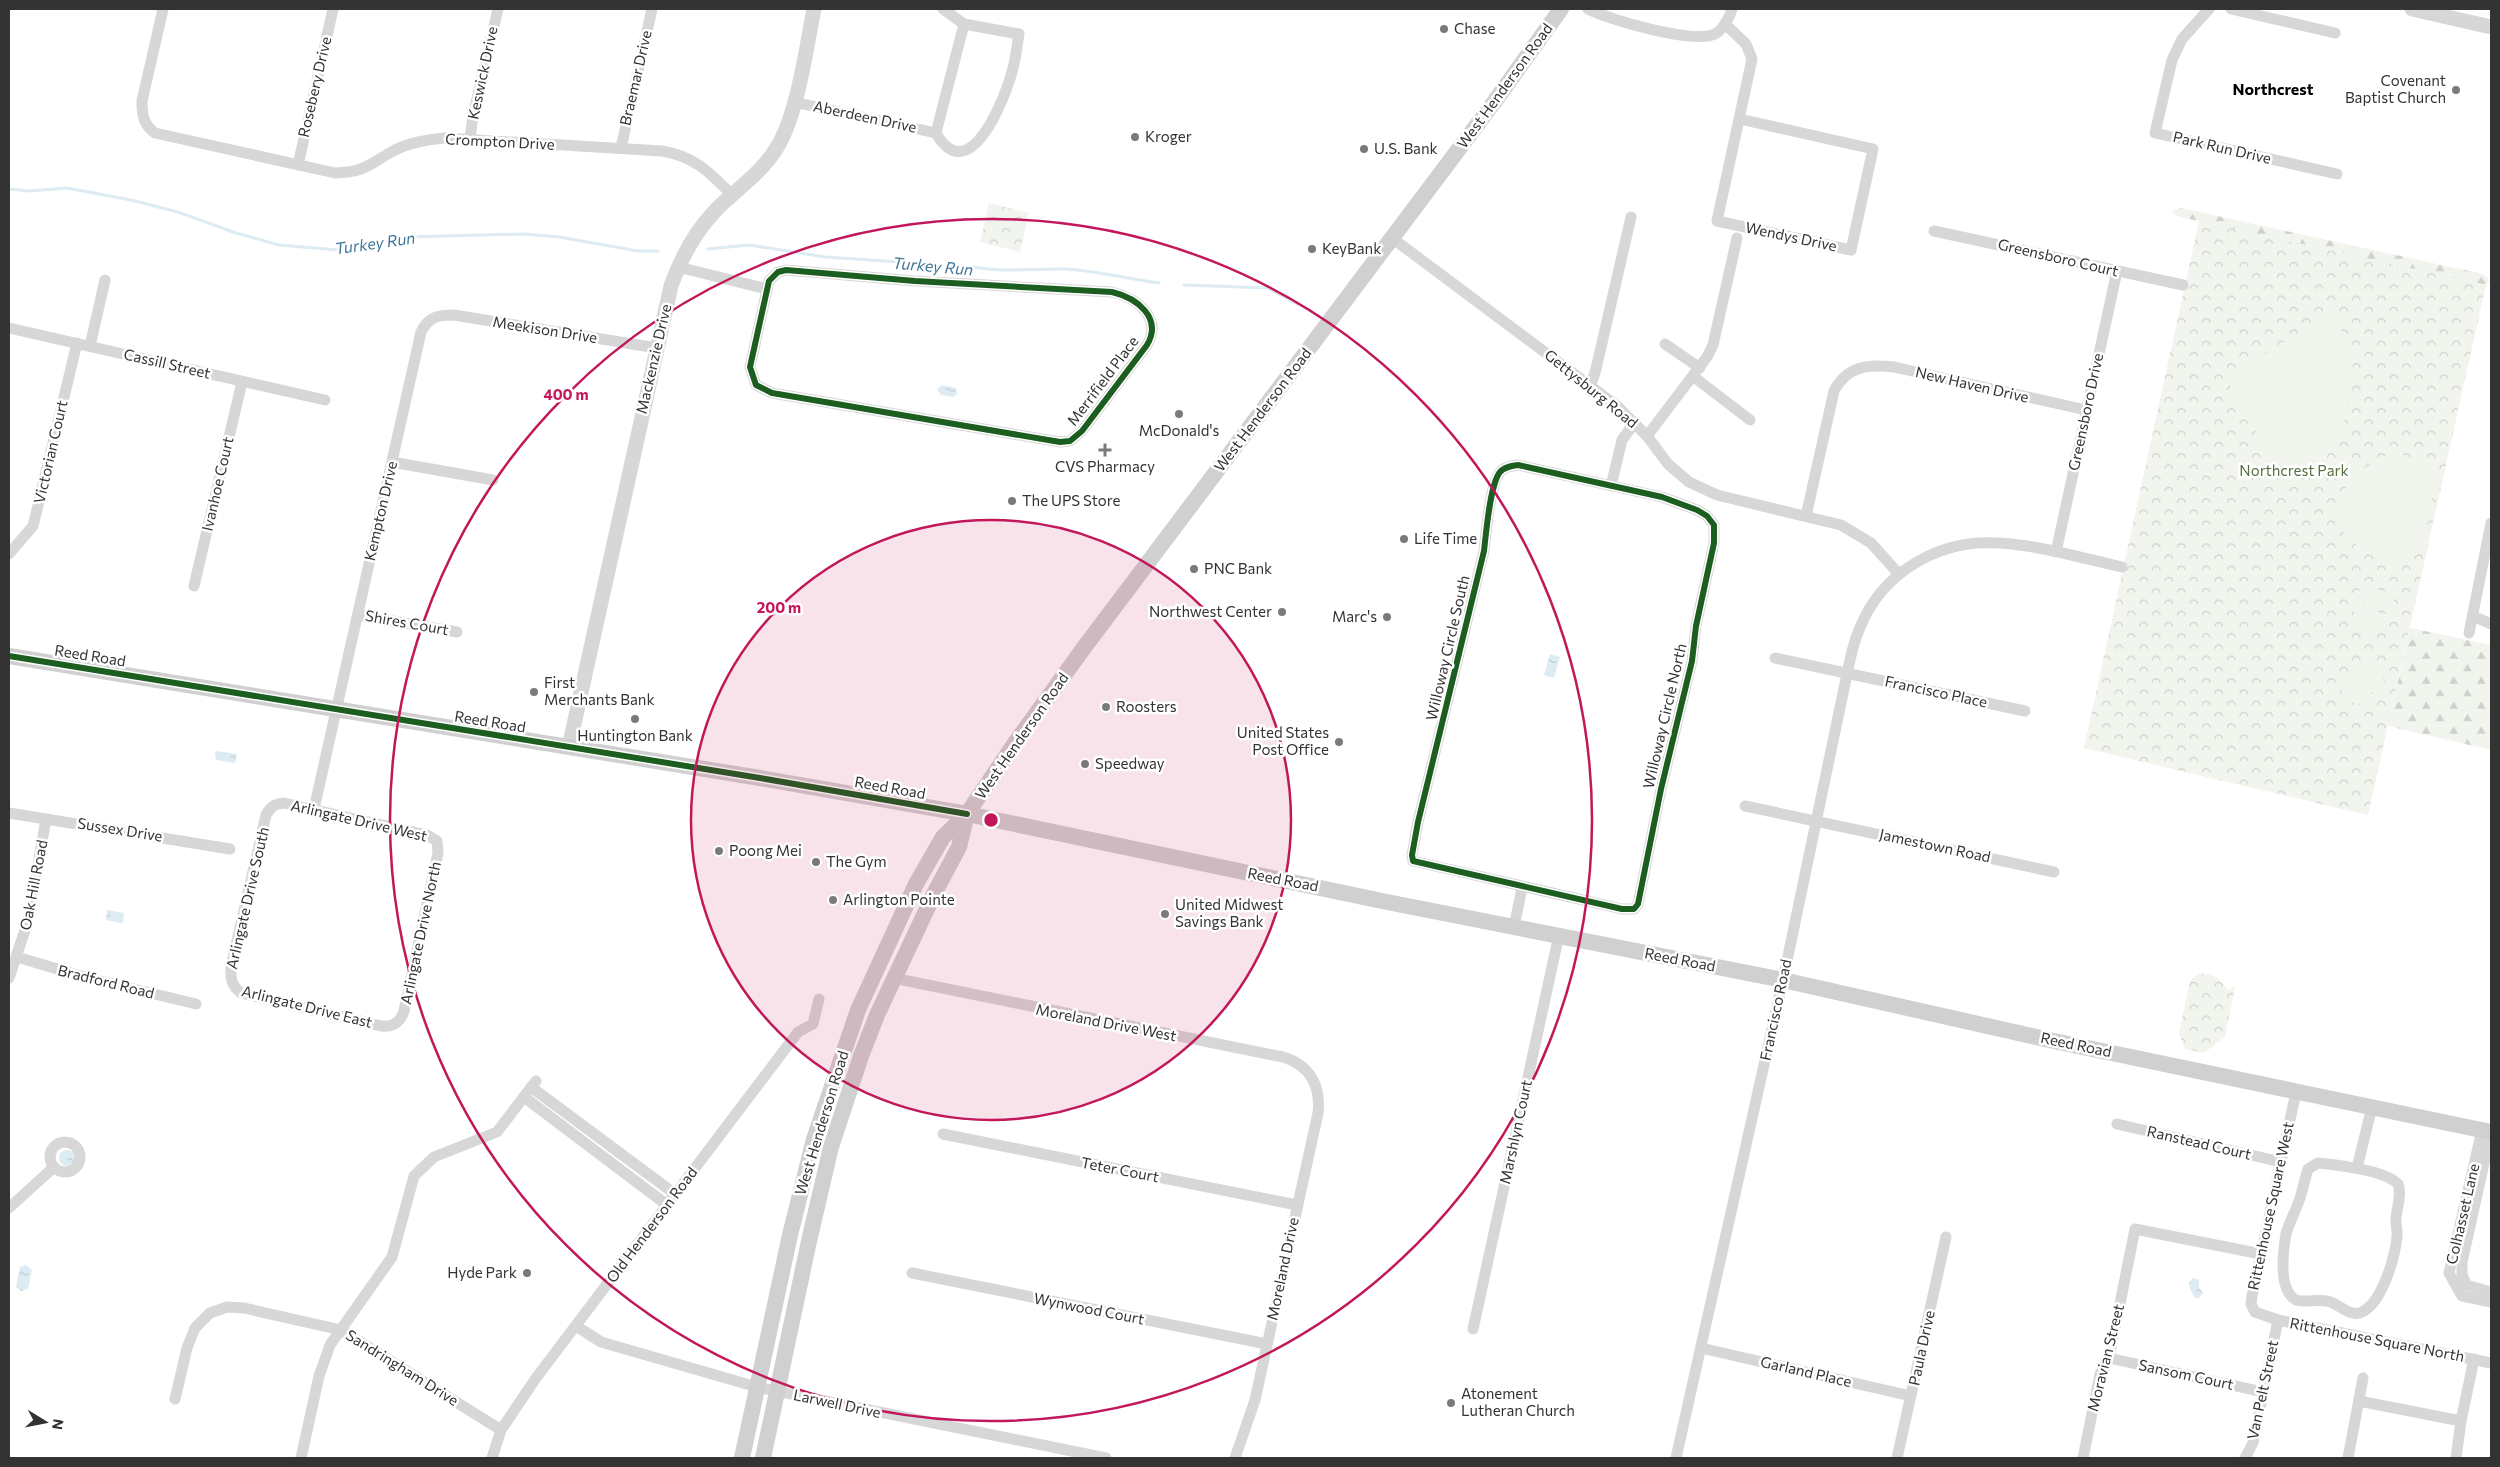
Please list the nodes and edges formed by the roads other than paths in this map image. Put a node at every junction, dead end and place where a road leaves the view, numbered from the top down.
1 (163, 9) edge
2 (333, 9) edge
3 (498, 9) edge
4 (652, 9) edge
5 (814, 9) edge
6 (943, 9) edge
7 (1561, 9) edge
8 (1588, 9) edge
9 (1732, 9) edge
10 (2208, 9) edge
11 (2232, 9) edge
12 (2412, 9) edge
13 (964, 24) junction
14 (1725, 24) junction
15 (2491, 27) edge
16 (2335, 33) dead end
17 (794, 102) junction
18 (1740, 119) junction
19 (936, 133) junction
20 (470, 138) junction
21 (621, 148) junction
22 (298, 165) junction
23 (2337, 174) dead end
24 (732, 195) junction
25 (1631, 217) dead end
26 (1934, 231) dead end
27 (1392, 238) junction
28 (1737, 238) dead end
29 (678, 267) junction
30 (2117, 272) junction
31 (105, 280) dead end
32 (2183, 285) dead end
33 (767, 289) junction
34 (433, 317) joint
35 (9, 328) edge
36 (77, 343) junction
37 (1665, 344) dead end
38 (90, 346) junction
39 (657, 348) junction
40 (1697, 373) junction
41 (242, 382) junction
42 (1590, 385) junction
43 (325, 400) dead end
44 (2086, 410) junction
45 (1750, 420) dead end
46 (1635, 422) junction
47 (1647, 436) junction
48 (392, 462) junction
49 (493, 480) dead end
50 (1611, 486) junction
51 (1806, 516) junction
52 (2491, 523) edge
53 (2056, 552) junction
54 (9, 554) edge
55 (2122, 567) dead end
56 (1898, 573) junction
57 (194, 586) dead end
58 (358, 615) junction
59 (2473, 616) junction
60 (2491, 624) edge
61 (457, 632) dead end
62 (2469, 633) dead end
63 (9, 656) edge
64 (1775, 658) dead end
65 (1847, 674) junction
66 (336, 710) junction
67 (2025, 711) dead end
68 (569, 746) junction
69 (1745, 806) dead end
70 (270, 808) joint
71 (314, 809) junction
72 (9, 813) edge
73 (967, 814) junction
74 (46, 819) junction
75 (1816, 821) junction
76 (230, 849) dead end
77 (438, 853) joint
78 (2054, 872) dead end
79 (1522, 888) junction
80 (895, 926) junction
81 (1514, 927) junction
82 (1559, 936) junction
83 (17, 957) junction
84 (9, 978) edge
85 (893, 978) junction
86 (1783, 980) junction
87 (856, 985) dead end
88 (234, 987) joint
89 (819, 999) dead end
90 (196, 1004) dead end
91 (381, 1026) joint
92 (1312, 1077) joint
93 (2296, 1092) junction
94 (524, 1097) junction
95 (2372, 1107) junction
96 (2117, 1124) dead end
97 (2487, 1131) edge
98 (943, 1134) dead end
99 (2281, 1162) junction
100 (54, 1167) dead end
101 (2357, 1168) junction
102 (675, 1194) junction
103 (667, 1205) junction
104 (1297, 1205) junction
105 (9, 1208) edge
106 (1946, 1237) dead end
107 (2261, 1254) junction
108 (912, 1273) dead end
109 (2491, 1292) edge
110 (2491, 1302) edge
111 (2263, 1317) joint
112 (2278, 1320) junction
113 (576, 1326) junction
114 (1473, 1328) dead end
115 (341, 1330) junction
116 (1267, 1344) junction
117 (1701, 1348) junction
118 (2109, 1358) junction
119 (2474, 1359) junction
120 (2491, 1363) edge
121 (2363, 1378) dead end
122 (757, 1387) junction
123 (777, 1392) junction
124 (2263, 1392) junction
125 (1911, 1396) junction
126 (175, 1399) dead end
127 (2358, 1401) junction
128 (2461, 1422) junction
129 (501, 1430) junction
130 (302, 1458) edge
131 (492, 1458) edge
132 (742, 1458) edge
133 (763, 1458) edge
134 (1106, 1458) edge
135 (1235, 1458) edge
136 (1676, 1458) edge
137 (1897, 1458) edge
138 (2083, 1458) edge
139 (2245, 1458) edge
140 (2348, 1458) edge
141 (2456, 1458) edge

1 - 22 street, Crompton Drive
2 - 22 street, Rosebery Drive
3 - 20 street, Keswick Drive
4 - 21 street, Braemar Drive
5 - 17 street, Mackenzie Drive
6 - 13 street, Aberdeen Drive
7 - 27 main road, West Henderson Road
8 - 14 street
9 - 14 street
10 - 23 street, Park Run Drive
11 - 16 street
12 - 15 street
13 - 19 street, Aberdeen Drive
13 - 19 street, Aberdeen Drive
14 - 18 street, Wendys Drive
17 - 19 street, Aberdeen Drive
17 - 24 street, Mackenzie Drive
18 - 18 street, Wendys Drive
20 - 21 street, Crompton Drive
20 - 22 street, Crompton Drive
21 - 24 street, Crompton Drive
24 - 29 street, Mackenzie Drive
25 - 42 street
26 - 30 street, Greensboro Court
27 - 42 street, Gettysburg Road
27 - 73 main road, West Henderson Road
28 - 40 street
29 - 33 street
29 - 39 street, Mackenzie Drive
30 - 32 street, Greensboro Court
30 - 44 street, Greensboro Drive
31 - 38 street
33 - 33 street, Merrifield Place
34 - 39 street, Meekison Drive
34 - 48 street, Kempton Drive
35 - 36 street, Cassill Street
36 - 38 street, Cassill Street
36 - 54 street, Victorian Court
37 - 40 street
38 - 41 street, Cassill Street
39 - 68 street, Mackenzie Drive
40 - 45 street
40 - 47 street
41 - 43 street, Cassill Street
41 - 57 street, Ivanhoe Court
42 - 46 street, Gettysburg Road
44 - 51 street, New Haven Drive
44 - 53 street, Greensboro Drive
46 - 47 street, Gettysburg Road
46 - 50 street
47 - 51 street, Gettysburg Road
48 - 49 street
48 - 58 street, Kempton Drive
50 - 79 street, Willoway Circle North
50 - 79 street, Willoway Circle South
51 - 56 street, Gettysburg Road
52 - 59 street
53 - 55 street
53 - 56 street
56 - 65 street, Francisco Road
58 - 61 street, Shires Court
58 - 66 street, Kempton Drive
59 - 60 street
59 - 62 street
63 - 66 main road, Reed Road
64 - 65 street, Francisco Place
65 - 67 street, Francisco Place
65 - 75 street, Francisco Road
66 - 68 main road, Reed Road
66 - 71 street, Kempton Drive
68 - 73 main road, Reed Road
69 - 75 street, Jamestown Road
70 - 71 street, Arlingate Drive West
70 - 88 street, Arlingate Drive South
71 - 77 street, Arlingate Drive West
72 - 74 street, Sussex Drive
73 - 80 main road, West Henderson Road
73 - 81 main road, Reed Road
73 - 85 main road, West Henderson Road
74 - 76 street, Sussex Drive
74 - 83 street, Oak Hill Road
75 - 78 street, Jamestown Road
75 - 86 street, Francisco Road
77 - 91 street, Arlingate Drive North
79 - 81 street
80 - 87 main road
80 - 122 main road, West Henderson Road
81 - 82 main road, Reed Road
82 - 86 main road, Reed Road
82 - 114 street, Marshlyn Court
83 - 84 street, Oak Hill Road
83 - 90 street, Bradford Road
85 - 92 street, Moreland Drive West
85 - 123 main road, West Henderson Road
86 - 93 main road, Reed Road
86 - 117 street, Francisco Road
88 - 91 street, Arlingate Drive East
89 - 102 street, Old Henderson Road
92 - 104 street, Moreland Drive
93 - 95 main road, Reed Road
93 - 99 street, Rittenhouse Square West
94 - 102 street
94 - 103 street
94 - 115 street
95 - 97 main road, Reed Road
95 - 101 street
96 - 99 street, Ranstead Court
97 - 109 street, Colhasset Lane
97 - 110 street, Colhasset Lane
98 - 104 street, Teter Court
99 - 107 street, Rittenhouse Square West
100 - 105 street
101 - 101 street
102 - 103 street, Old Henderson Road
103 - 113 street, Old Henderson Road
104 - 116 street, Moreland Drive
106 - 125 street, Paula Drive
107 - 111 street, Rittenhouse Square West
107 - 118 street, Moravian Street
108 - 116 street, Wynwood Court
111 - 112 street, Rittenhouse Square North
112 - 119 street, Rittenhouse Square North
112 - 124 street, Van Pelt Street
113 - 122 street, Larwell Drive
113 - 129 street, Old Henderson Road
115 - 126 street, Sandringham Drive
115 - 129 street, Sandringham Drive
115 - 130 street
116 - 135 street, Moreland Drive
117 - 125 street, Garland Place
117 - 136 street, Francisco Road
118 - 124 street, Sansom Court
118 - 138 street, Moravian Street
119 - 120 street, Rittenhouse Square North
119 - 128 street
121 - 127 street
122 - 123 street, Larwell Drive
122 - 132 main road, West Henderson Road
123 - 133 main road, West Henderson Road
123 - 134 street, Larwell Drive
124 - 139 street, Van Pelt Street
125 - 137 street, Paula Drive
127 - 128 street
127 - 140 street
128 - 141 street
129 - 131 street, Old Henderson Road

